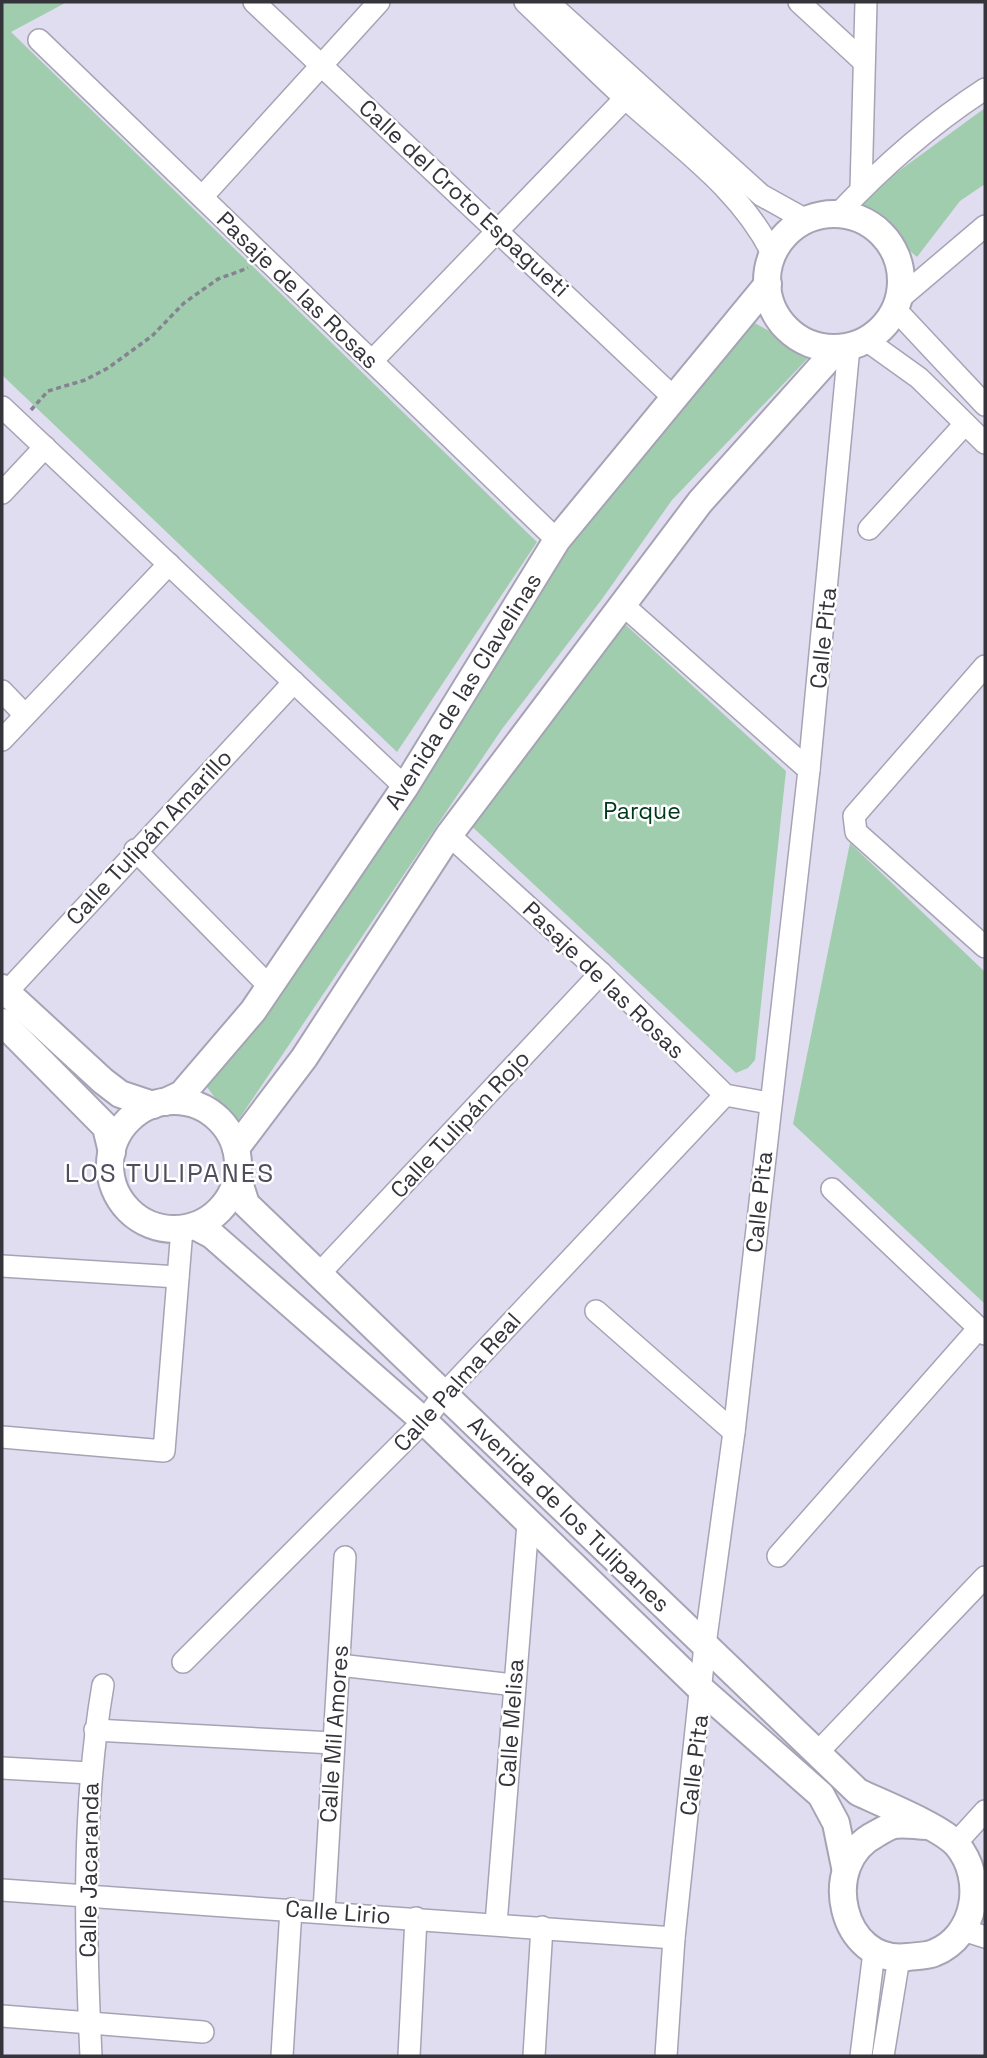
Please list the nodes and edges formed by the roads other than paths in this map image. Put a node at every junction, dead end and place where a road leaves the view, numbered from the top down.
1 (254, 2) edge
2 (379, 2) edge
3 (525, 2) edge
4 (548, 2) edge
5 (799, 2) edge
6 (866, 2) edge
7 (39, 40) dead end
8 (863, 61) junction
9 (320, 63) junction
10 (985, 89) edge
11 (631, 92) junction
12 (861, 189) junction
13 (202, 197) junction
14 (838, 214) junction
15 (806, 220) junction
16 (985, 226) edge
17 (500, 231) junction
18 (773, 255) junction
19 (768, 284) junction
20 (897, 304) junction
21 (851, 345) junction
22 (372, 361) junction
23 (673, 396) junction
24 (985, 405) edge
25 (2, 407) edge
26 (965, 424) junction
27 (985, 443) edge
28 (45, 447) junction
29 (2, 493) edge
30 (869, 529) dead end
31 (557, 540) junction
32 (169, 564) junction
33 (623, 605) junction
34 (984, 671) edge
35 (294, 682) junction
36 (2, 691) edge
37 (25, 715) junction
38 (2, 740) edge
39 (809, 770) junction
40 (405, 787) junction
41 (449, 835) junction
42 (135, 850) junction
43 (985, 947) edge
44 (601, 974) junction
45 (269, 986) junction
46 (3, 992) edge
47 (2, 1022) edge
48 (725, 1095) junction
49 (159, 1103) junction
50 (769, 1103) junction
51 (236, 1148) junction
52 (112, 1153) junction
53 (237, 1176) junction
54 (832, 1189) dead end
55 (188, 1228) junction
56 (2, 1266) edge
57 (319, 1274) junction
58 (178, 1277) junction
59 (596, 1311) dead end
60 (982, 1331) edge
61 (444, 1393) junction
62 (424, 1421) junction
63 (734, 1432) junction
64 (2, 1437) edge
65 (528, 1523) junction
66 (778, 1556) dead end
67 (345, 1557) dead end
68 (985, 1577) edge
69 (705, 1645) junction
70 (183, 1662) dead end
71 (339, 1664) junction
72 (103, 1685) dead end
73 (514, 1685) junction
74 (702, 1690) junction
75 (95, 1730) junction
76 (333, 1743) junction
77 (818, 1752) junction
78 (2, 1768) edge
79 (90, 1773) junction
80 (985, 1811) edge
81 (927, 1826) junction
82 (956, 1843) junction
83 (845, 1867) junction
84 (2, 1889) edge
85 (86, 1894) junction
86 (290, 1909) junction
87 (324, 1911) junction
88 (416, 1918) junction
89 (496, 1924) junction
90 (542, 1927) junction
91 (974, 1933) edge
92 (674, 1938) junction
93 (887, 1955) junction
94 (2, 2016) edge
95 (89, 2024) junction
96 (203, 2032) dead end
97 (91, 2056) edge
98 (282, 2056) edge
99 (409, 2056) edge
100 (534, 2056) edge
101 (666, 2056) edge
102 (861, 2056) edge
103 (883, 2056) edge

1 - 9 street, Calle del Croto Espagueti
2 - 9 street
3 - 11 street
4 - 11 street
5 - 8 street
6 - 8 street
7 - 13 street, Pasaje de las Rosas
8 - 12 street
9 - 13 street
9 - 17 street, Calle del Croto Espagueti
10 - 12 street
11 - 15 street
11 - 17 street
11 - 18 street
12 - 14 street
13 - 22 street, Pasaje de las Rosas
14 - 15 street
14 - 20 street
15 - 18 street
16 - 20 street
17 - 22 street
17 - 23 street, Calle del Croto Espagueti
18 - 19 street
19 - 21 street
19 - 23 street, Avenida de las Clavelinas
20 - 21 street
20 - 24 street
21 - 26 street
21 - 33 street
21 - 39 street, Calle Pita
22 - 31 street, Pasaje de las Rosas
23 - 31 street, Avenida de las Clavelinas
25 - 28 street
26 - 27 street
26 - 30 street
28 - 29 street
28 - 32 street
31 - 40 street, Avenida de las Clavelinas
32 - 35 street
32 - 37 street
33 - 39 street
33 - 41 street
34 - 43 street
35 - 40 street
35 - 42 street, Calle Tulipán Amarillo
36 - 37 street
37 - 38 street
39 - 50 street, Calle Pita
40 - 45 street, Avenida de las Clavelinas
41 - 44 street, Pasaje de las Rosas
41 - 51 street
42 - 45 street
42 - 46 street, Calle Tulipán Amarillo
44 - 48 street, Pasaje de las Rosas
44 - 57 street, Calle Tulipán Rojo
45 - 49 street, Avenida de las Clavelinas
46 - 49 street
47 - 52 street
48 - 50 street
48 - 61 street, Calle Palma Real
49 - 51 street
49 - 52 street
50 - 63 street, Calle Pita
51 - 53 street
52 - 55 street
53 - 55 street
53 - 57 street, Avenida de los Tulipanes
54 - 60 street
55 - 58 street
55 - 62 street, Avenida de los Tulipanes
56 - 58 street
57 - 61 street, Avenida de los Tulipanes
58 - 64 street
59 - 63 street
60 - 66 street
61 - 62 street, Calle Palma Real
61 - 69 street, Avenida de los Tulipanes
62 - 65 street, Avenida de los Tulipanes
62 - 70 street, Calle Palma Real
63 - 69 street, Calle Pita
65 - 73 street, Calle Melisa
65 - 74 street, Avenida de los Tulipanes
67 - 71 street, Calle Mil Amores
68 - 77 street
69 - 74 street, Calle Pita
69 - 77 street, Avenida de los Tulipanes
71 - 73 street
71 - 76 street, Calle Mil Amores
72 - 75 street, Calle Jacaranda
73 - 89 street, Calle Melisa
74 - 83 street, Avenida de los Tulipanes
74 - 92 street, Calle Pita
75 - 76 street
75 - 79 street, Calle Jacaranda
76 - 87 street, Calle Mil Amores
77 - 81 street, Avenida de los Tulipanes
78 - 79 street
79 - 85 street, Calle Jacaranda
80 - 82 street
81 - 82 street, Avenida de los Tulipanes
81 - 83 street
82 - 91 street
83 - 93 street, Avenida de los Tulipanes
84 - 85 street, Calle Lirio
85 - 86 street, Calle Lirio
85 - 95 street, Calle Jacaranda
86 - 87 street, Calle Lirio
86 - 98 street
87 - 88 street, Calle Lirio
88 - 89 street, Calle Lirio
88 - 99 street
89 - 90 street, Calle Lirio
90 - 92 street, Calle Lirio
90 - 100 street
91 - 93 street
92 - 101 street, Calle Pita
93 - 102 street
93 - 103 street
94 - 95 street
95 - 96 street
95 - 97 street, Calle Jacaranda

